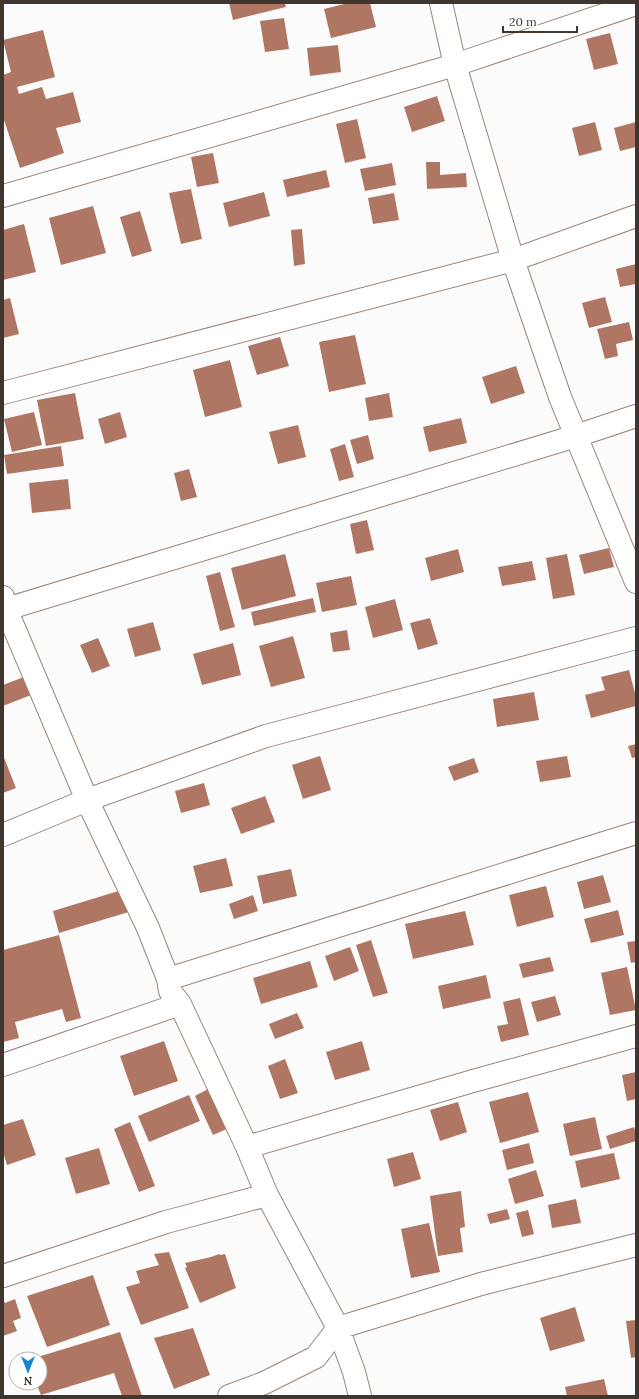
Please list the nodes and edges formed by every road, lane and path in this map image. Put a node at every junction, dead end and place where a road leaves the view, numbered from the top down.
1 (441, 3) edge
2 (636, 4) edge
3 (454, 65) junction
4 (3, 196) edge
5 (636, 216) edge
6 (513, 260) junction
7 (3, 393) edge
8 (636, 416) edge
9 (576, 436) junction
10 (636, 582) edge
11 (4, 605) edge
12 (636, 638) edge
13 (87, 800) junction
14 (636, 833) edge
15 (3, 835) edge
16 (168, 979) junction
17 (180, 1004) junction
18 (636, 1036) edge
19 (3, 1065) edge
20 (247, 1147) junction
21 (267, 1195) junction
22 (636, 1244) edge
23 (3, 1276) edge
24 (338, 1328) junction
25 (229, 1396) edge
26 (360, 1396) edge

1 - 3 street
2 - 3 street
3 - 4 street
3 - 6 street
5 - 6 street
6 - 7 street
6 - 9 street
8 - 9 street
9 - 10 street
9 - 11 street
11 - 13 street
12 - 13 street
13 - 15 street
13 - 16 street
14 - 16 street
16 - 17 street
17 - 19 street
17 - 20 street
18 - 20 street
20 - 21 street
21 - 23 street
21 - 24 street
22 - 24 street
24 - 25 street
24 - 26 street

